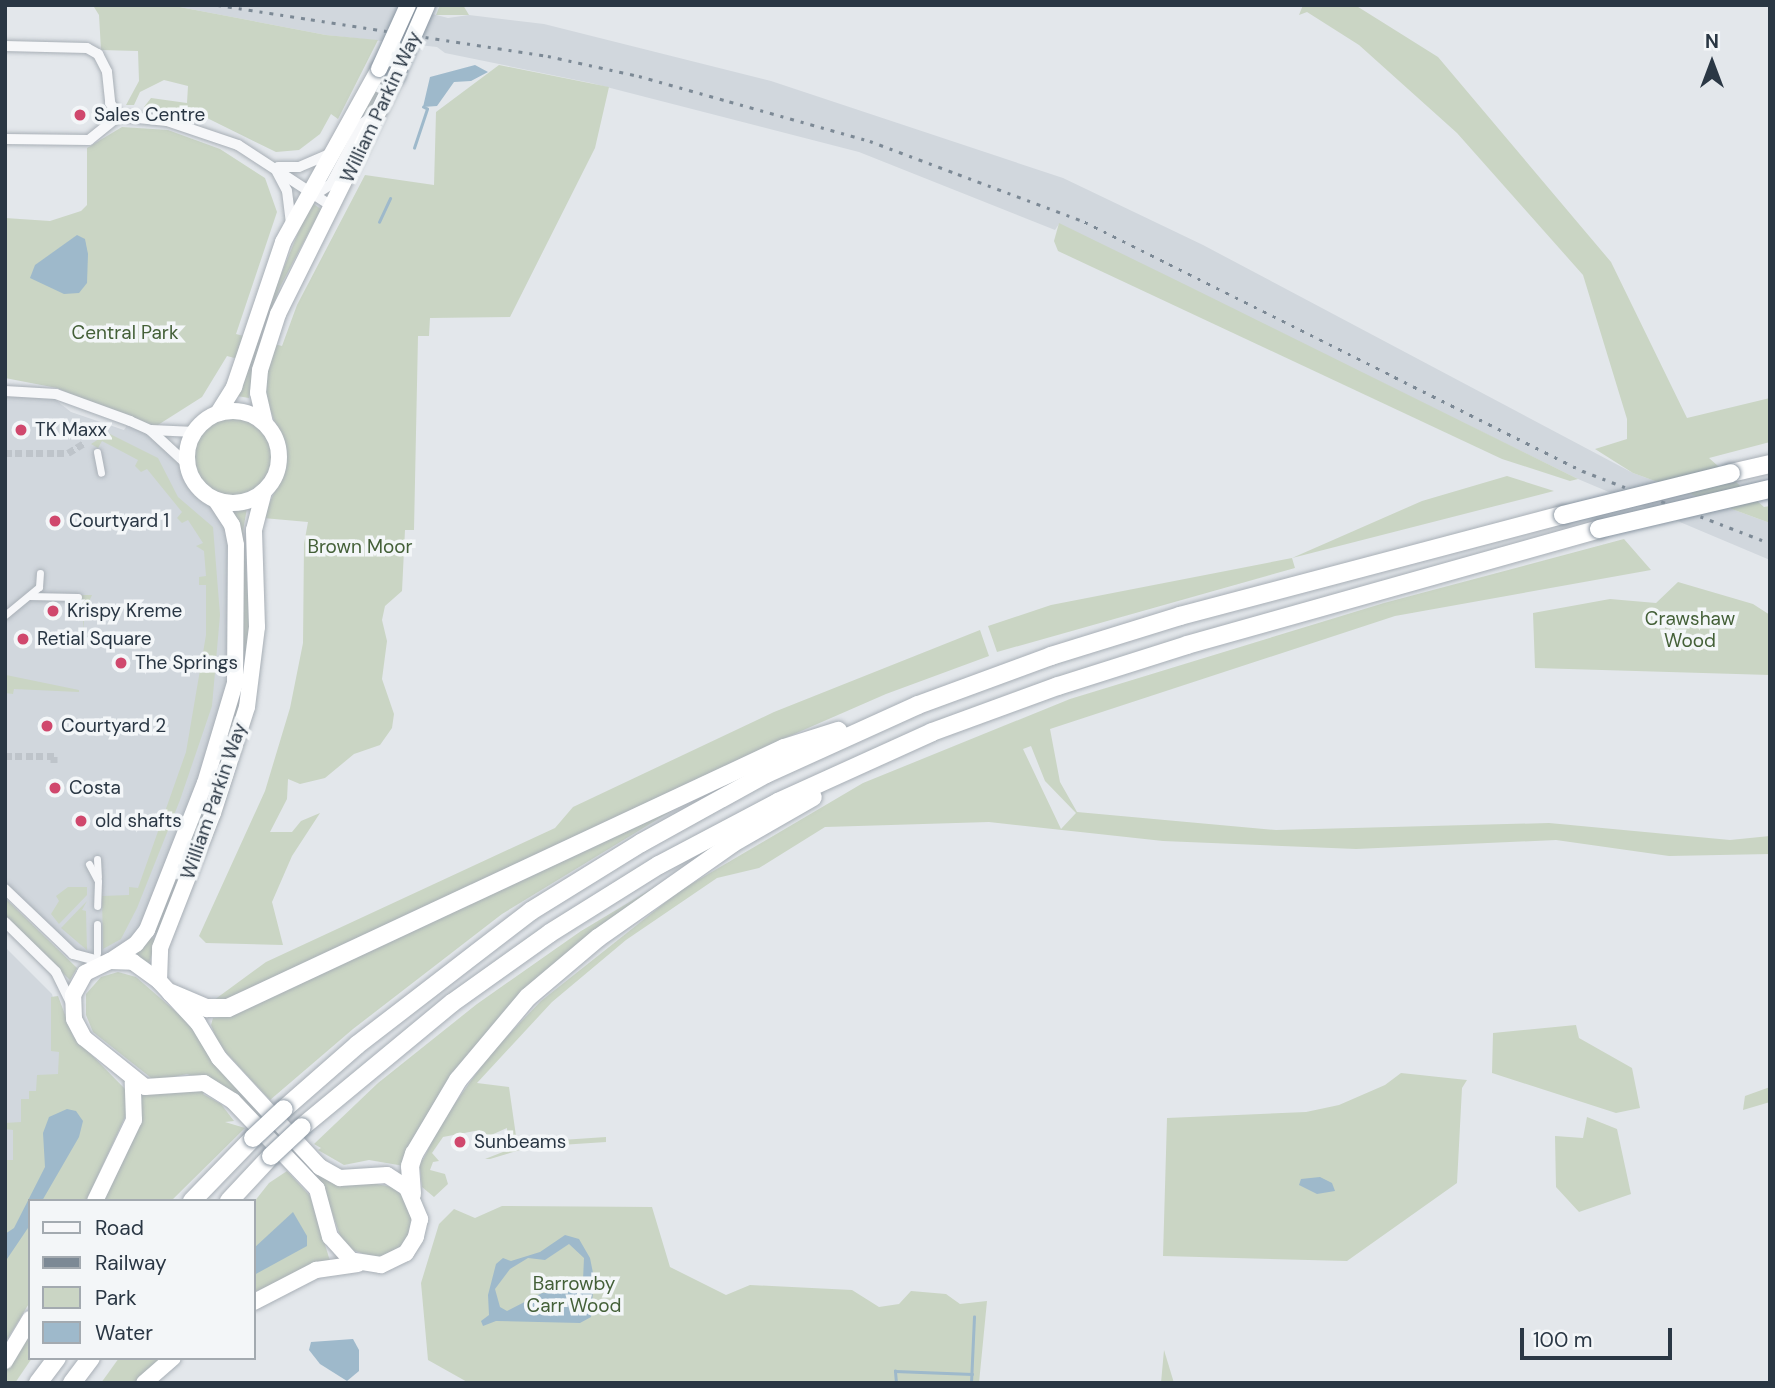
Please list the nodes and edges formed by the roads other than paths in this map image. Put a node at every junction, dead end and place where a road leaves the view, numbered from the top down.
1 (408, 5) edge
2 (427, 5) edge
3 (5, 46) edge
4 (383, 108) junction
5 (119, 116) junction
6 (5, 139) edge
7 (332, 153) junction
8 (274, 167) junction
9 (313, 193) junction
10 (333, 207) junction
11 (290, 228) junction
12 (5, 391) edge
13 (218, 413) junction
14 (265, 424) junction
15 (150, 430) junction
16 (195, 432) junction
17 (97, 452) dead end
18 (1770, 464) edge
19 (188, 465) junction
20 (101, 473) dead end
21 (1769, 489) edge
22 (264, 491) junction
23 (216, 500) junction
24 (40, 573) dead end
25 (29, 596) junction
26 (78, 597) dead end
27 (5, 615) edge
28 (918, 705) junction
29 (932, 732) junction
30 (97, 859) dead end
31 (89, 864) dead end
32 (97, 881) junction
33 (5, 889) edge
34 (97, 906) dead end
35 (5, 922) edge
36 (97, 925) dead end
37 (104, 958) junction
38 (165, 987) junction
39 (72, 1007) junction
40 (133, 1082) junction
41 (412, 1194) junction
42 (97, 1199) edge
43 (194, 1199) edge
44 (231, 1199) edge
45 (360, 1264) junction
46 (256, 1301) edge
47 (28, 1322) edge
48 (55, 1360) edge
49 (89, 1360) edge
50 (171, 1360) edge
51 (5, 1361) edge
52 (38, 1383) edge
53 (72, 1383) edge
54 (144, 1383) edge

1 - 7 highway, William Parkin Way, bridge
2 - 4 highway, William Parkin Way, bridge
3 - 5 street
4 - 9 street
4 - 10 highway, William Parkin Way
5 - 6 street
5 - 8 street
7 - 8 street, William Parkin Way
7 - 9 highway, William Parkin Way
8 - 9 street
8 - 11 street
9 - 10 street, William Parkin Way
9 - 11 highway, William Parkin Way
10 - 14 highway, William Parkin Way
11 - 13 highway, William Parkin Way
12 - 15 street
13 - 14 highway
13 - 16 highway
14 - 22 highway
15 - 16 street
15 - 19 street
16 - 19 highway
17 - 20 street
18 - 28 highway, bridge
19 - 23 highway
21 - 29 highway, bridge
22 - 23 highway
22 - 38 highway, William Parkin Way
23 - 37 highway, William Parkin Way
24 - 25 street
25 - 26 street
25 - 27 street
28 - 38 highway
28 - 43 highway, bridge
29 - 41 highway
29 - 44 highway, bridge
30 - 32 street
31 - 32 street
32 - 34 street
33 - 37 street
35 - 39 street
36 - 37 street
37 - 38 highway
37 - 39 highway, William Parkin Way
38 - 41 highway
39 - 40 highway
40 - 42 highway
40 - 45 highway
41 - 45 highway
45 - 46 highway
47 - 51 highway
48 - 52 highway
49 - 53 highway
50 - 54 highway

